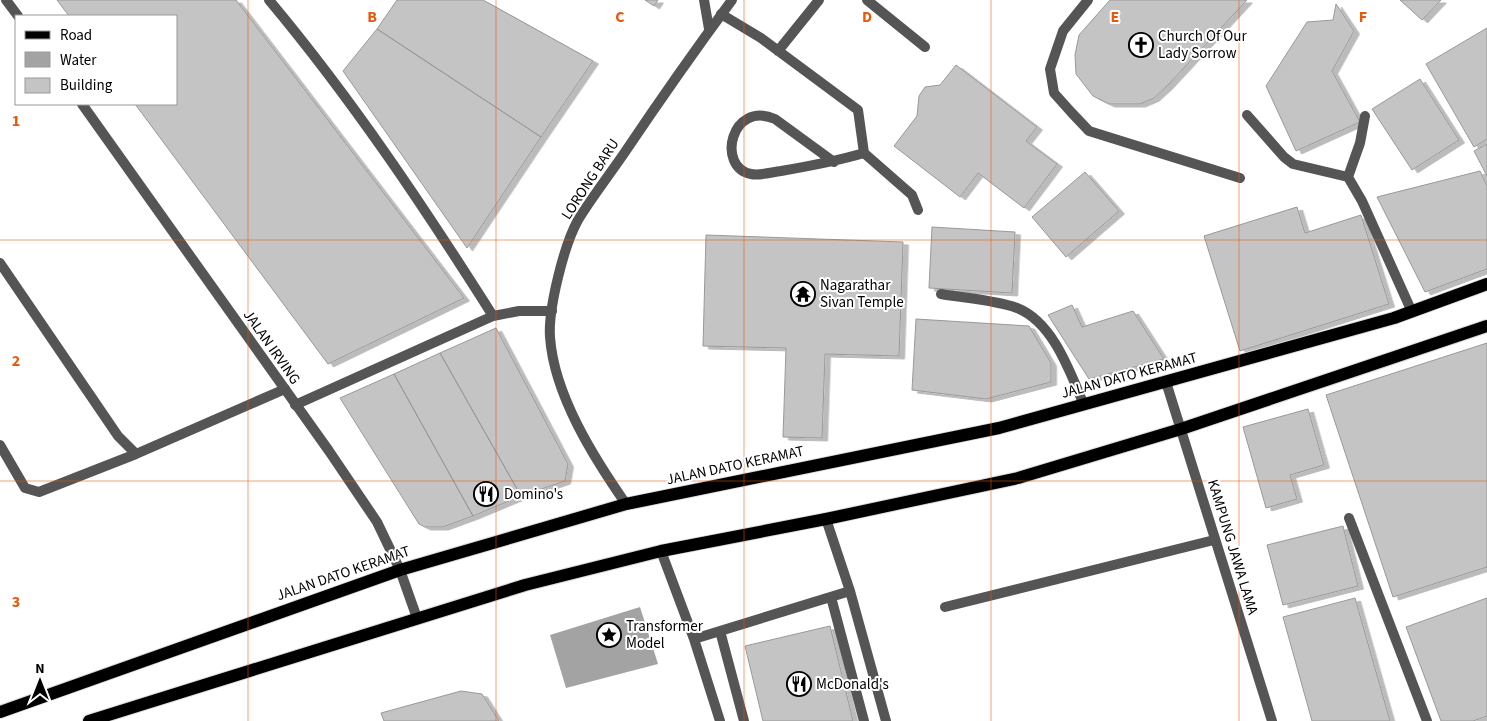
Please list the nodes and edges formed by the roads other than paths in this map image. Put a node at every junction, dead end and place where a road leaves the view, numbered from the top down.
1 (6, 0) edge
2 (269, 0) edge
3 (704, 0) edge
4 (732, 0) edge
5 (819, 0) edge
6 (867, 0) edge
7 (1088, 0) edge
8 (721, 14) junction
9 (17, 15) edge
10 (709, 30) junction
11 (924, 47) dead end
12 (778, 51) junction
13 (83, 105) edge
14 (1247, 115) dead end
15 (1365, 116) dead end
16 (864, 153) junction
17 (834, 162) junction
18 (1348, 177) junction
19 (1240, 178) dead end
20 (918, 210) dead end
21 (0, 263) edge
22 (1487, 284) edge
23 (941, 294) dead end
24 (552, 311) junction
25 (1412, 312) junction
26 (493, 316) junction
27 (1487, 326) edge
28 (1166, 382) junction
29 (285, 389) junction
30 (295, 405) junction
31 (1084, 405) junction
32 (1181, 429) junction
33 (0, 445) edge
34 (136, 454) junction
35 (626, 504) junction
36 (1349, 518) dead end
37 (826, 519) junction
38 (1214, 540) junction
39 (661, 550) junction
40 (400, 570) junction
41 (850, 591) junction
42 (832, 597) junction
43 (945, 607) dead end
44 (417, 618) junction
45 (720, 631) junction
46 (694, 639) junction
47 (0, 712) edge
48 (94, 720) edge
49 (720, 721) edge
50 (744, 721) edge
51 (864, 721) edge
52 (886, 721) edge
53 (1272, 721) edge
54 (1427, 721) edge

1 - 9 street
2 - 26 street
3 - 10 street
4 - 8 street, LORONG BARU
5 - 12 street
6 - 11 street
7 - 19 street
8 - 10 street, LORONG BARU
8 - 12 street
10 - 24 street, LORONG BARU
12 - 16 street
13 - 29 street, JALAN IRVING
14 - 18 street
15 - 18 street
16 - 17 street
16 - 20 street
17 - 17 street
18 - 25 street
21 - 34 street
22 - 25 main road, JALAN DATO KERAMAT
23 - 31 street
24 - 26 street
24 - 35 street, LORONG BARU
25 - 28 main road, JALAN DATO KERAMAT
26 - 30 street
27 - 32 main road
28 - 31 main road, JALAN DATO KERAMAT
28 - 32 street, KAMPUNG JAWA LAMA
29 - 30 street, JALAN IRVING
29 - 34 street
30 - 40 street, JALAN IRVING
31 - 35 main road, JALAN DATO KERAMAT
32 - 37 main road
32 - 38 street, KAMPUNG JAWA LAMA
33 - 34 street
35 - 40 main road, JALAN DATO KERAMAT
36 - 54 street
37 - 39 main road
37 - 41 street
38 - 43 street
38 - 53 street, KAMPUNG JAWA LAMA
39 - 44 main road
39 - 46 street
40 - 44 street, JALAN IRVING
40 - 47 main road, JALAN DATO KERAMAT
41 - 42 street
41 - 52 street
42 - 45 street
42 - 51 street
44 - 48 main road
45 - 46 street
45 - 50 street
46 - 49 street

